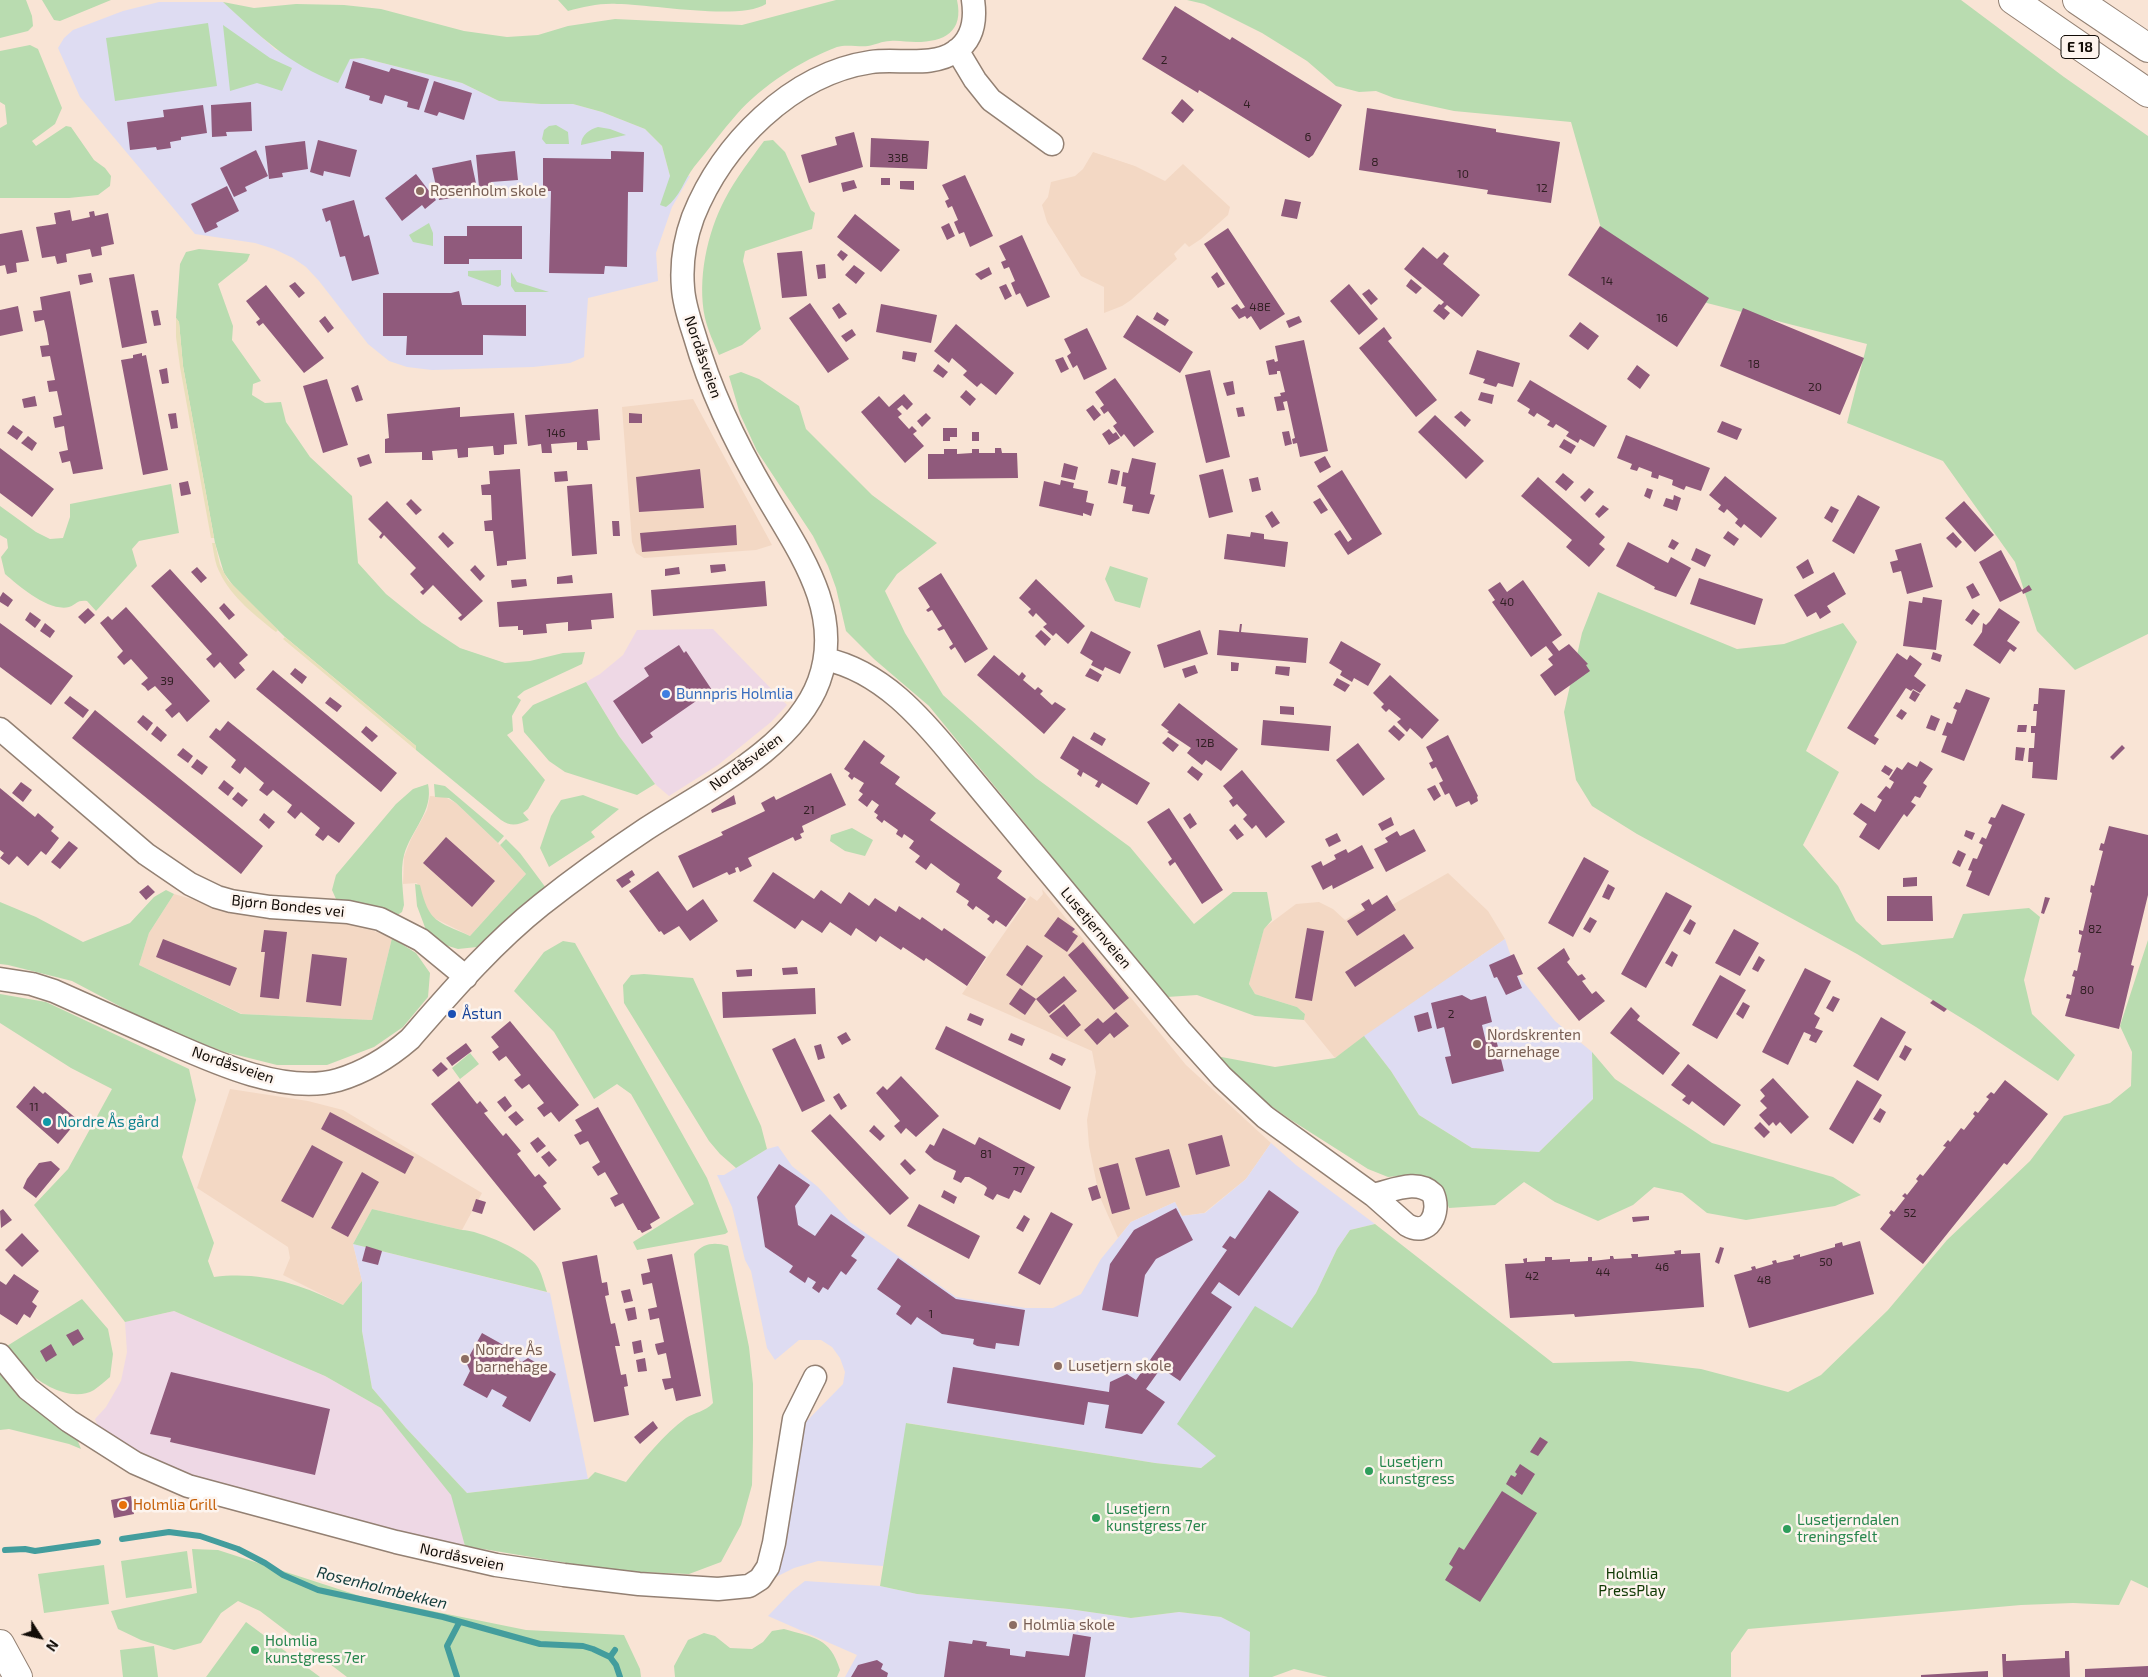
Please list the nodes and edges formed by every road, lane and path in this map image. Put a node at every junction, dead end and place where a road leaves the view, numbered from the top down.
1 (2013, 0) edge
2 (2077, 0) edge
3 (974, 5) edge
4 (2148, 48) edge
5 (957, 50) junction
6 (2148, 93) edge
7 (1052, 144) dead end
8 (825, 659) junction
9 (0, 729) edge
10 (466, 977) junction
11 (0, 979) edge
12 (1373, 1195) dead end
13 (0, 1355) edge
14 (814, 1377) dead end
15 (0, 1644) edge
16 (18, 1677) edge

1 - 6 main road, E 18
2 - 4 main road, E 18
3 - 5 street
5 - 7 street
5 - 8 street, Nordåsveien
8 - 10 street, Nordåsveien
8 - 12 street, Lusetjernveien
9 - 10 street, Bjørn Bondes vei
10 - 11 street, Nordåsveien
13 - 14 street, Nordåsveien
15 - 16 main road

